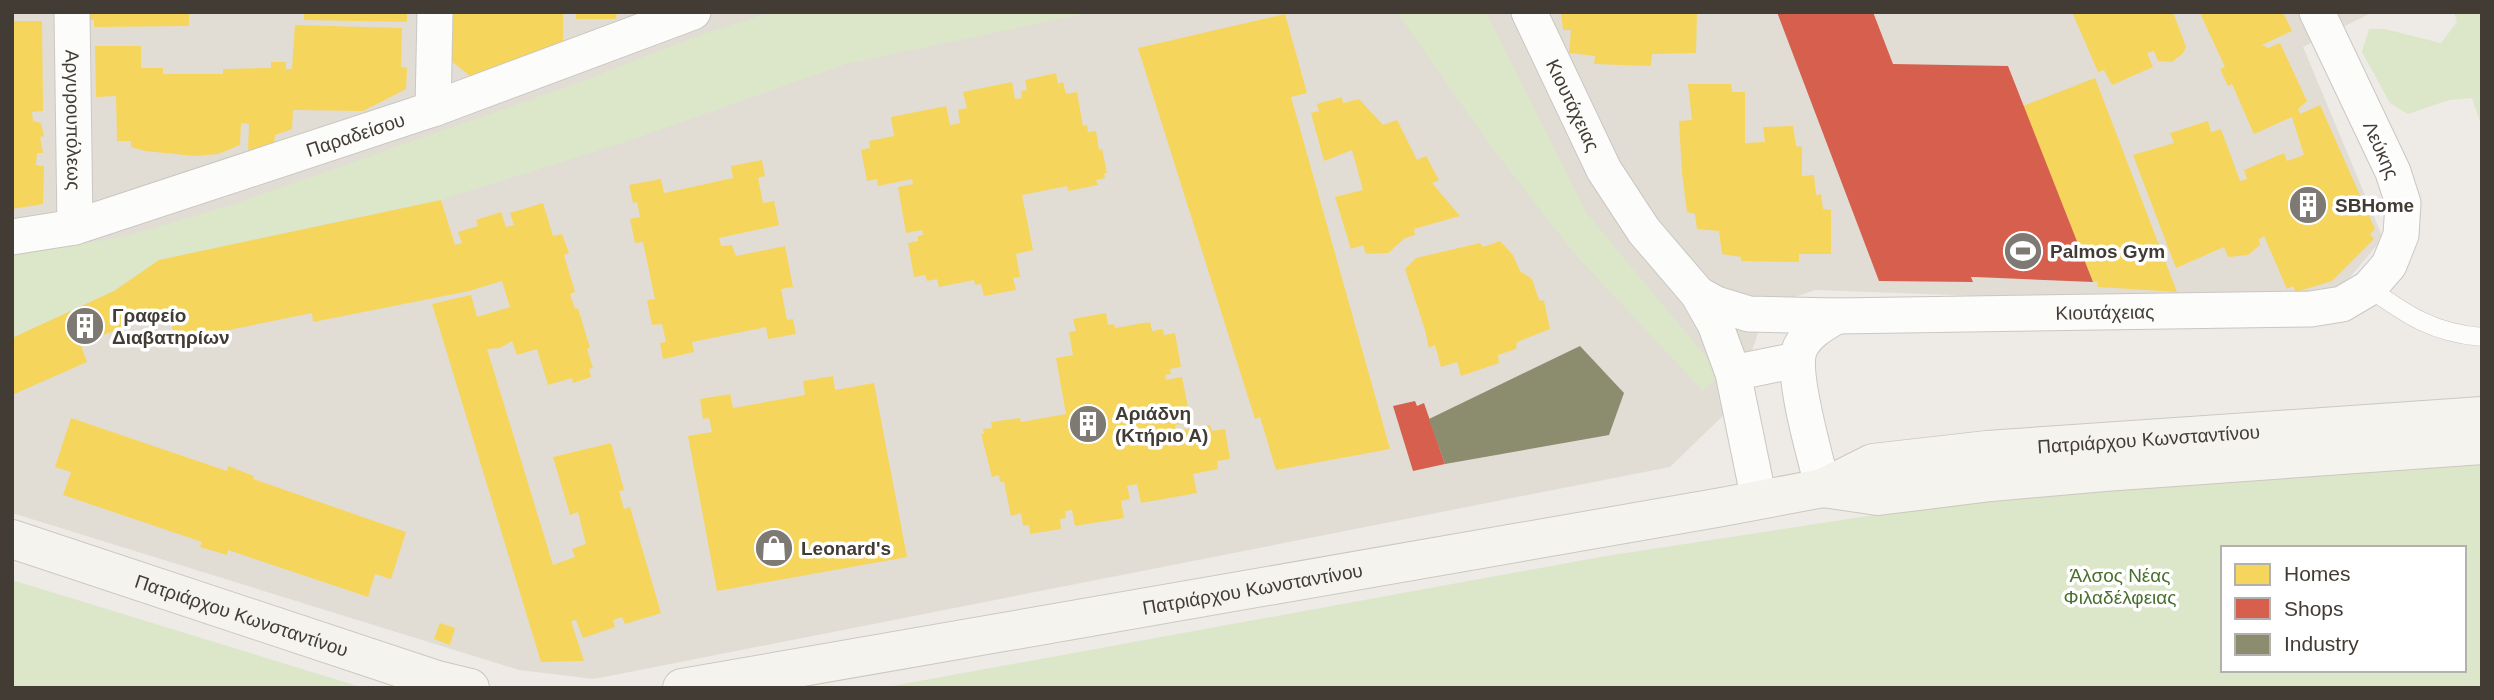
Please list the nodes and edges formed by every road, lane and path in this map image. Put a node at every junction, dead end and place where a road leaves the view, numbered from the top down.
1 (72, 12) edge
2 (435, 12) edge
3 (693, 12) edge
4 (1529, 12) edge
5 (2328, 16) edge
6 (433, 109) junction
7 (75, 227) junction
8 (12, 237) edge
9 (2369, 288) junction
10 (1698, 294) junction
11 (1837, 316) junction
12 (2482, 337) edge
13 (1797, 360) junction
14 (1733, 373) junction
15 (2482, 416) edge
16 (2482, 445) edge
17 (1823, 488) junction
18 (1759, 500) junction
19 (12, 539) edge
20 (470, 688) edge
21 (682, 688) edge

1 - 7 street, Αργυρουπόλεως
2 - 6 street
3 - 6 street, Παραδείσου
4 - 10 street, Κιουτάχειας
5 - 9 street, Λεύκης
6 - 7 street, Παραδείσου
7 - 8 street, Παραδείσου
9 - 11 street, Κιουτάχειας
9 - 12 lane
10 - 11 street, Κιουτάχειας
10 - 14 street, Κιουτάχειας
11 - 13 street
13 - 14 street
13 - 17 street
14 - 18 street, Κιουτάχειας
15 - 17 main road, Πατριάρχου Κωνσταντίνου
16 - 17 main road, Πατριάρχου Κωνσταντίνου
17 - 18 main road, Πατριάρχου Κωνσταντίνου
18 - 21 main road, Πατριάρχου Κωνσταντίνου
19 - 20 main road, Πατριάρχου Κωνσταντίνου

